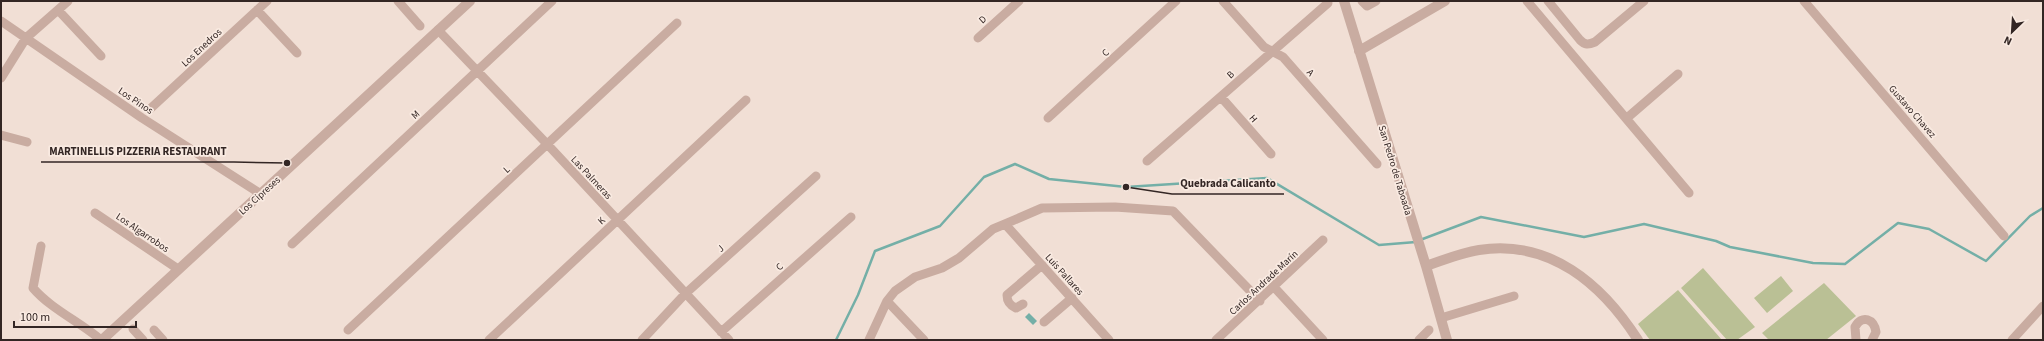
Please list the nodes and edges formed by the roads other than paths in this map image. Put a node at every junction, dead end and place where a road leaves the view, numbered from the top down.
1 (68, 1) edge
2 (267, 1) edge
3 (398, 1) edge
4 (470, 1) edge
5 (552, 1) edge
6 (1019, 1) edge
7 (1176, 1) edge
8 (1223, 1) edge
9 (1344, 1) edge
10 (1362, 1) edge
11 (1376, 1) edge
12 (1527, 1) edge
13 (1548, 1) edge
14 (1644, 1) edge
15 (1804, 1) edge
16 (1442, 2) edge
17 (1328, 3) dead end
18 (58, 10) junction
19 (257, 10) junction
20 (1, 21) edge
21 (677, 23) dead end
22 (420, 26) dead end
23 (438, 30) junction
24 (26, 38) junction
25 (978, 38) dead end
26 (1273, 50) junction
27 (1359, 51) junction
28 (297, 53) dead end
29 (101, 56) dead end
30 (478, 71) junction
31 (1678, 74) dead end
32 (1, 78) edge
33 (1221, 97) junction
34 (746, 100) dead end
35 (150, 108) dead end
36 (1048, 118) dead end
37 (1627, 118) junction
38 (1, 135) edge
39 (27, 142) dead end
40 (548, 145) junction
41 (1271, 154) dead end
42 (1147, 161) dead end
43 (1378, 164) dead end
44 (816, 176) dead end
45 (1689, 193) dead end
46 (260, 194) junction
47 (95, 213) dead end
48 (851, 217) dead end
49 (617, 220) junction
50 (1005, 224) junction
51 (2004, 236) dead end
52 (1324, 240) dead end
53 (292, 244) dead end
54 (41, 246) dead end
55 (1042, 265) junction
56 (1426, 266) junction
57 (178, 268) junction
58 (1274, 287) junction
59 (685, 294) junction
60 (1514, 296) dead end
61 (1072, 298) junction
62 (887, 300) junction
63 (1260, 301) junction
64 (1023, 304) dead end
65 (2043, 306) edge
66 (1441, 318) junction
67 (1044, 322) dead end
68 (133, 329) dead end
69 (154, 330) dead end
70 (348, 330) dead end
71 (1429, 330) dead end
72 (721, 332) junction
73 (922, 339) edge
74 (101, 340) edge
75 (144, 340) edge
76 (163, 340) edge
77 (489, 340) edge
78 (642, 340) edge
79 (729, 340) edge
80 (869, 340) edge
81 (1109, 340) edge
82 (1216, 340) edge
83 (1323, 340) edge
84 (1419, 340) edge
85 (1447, 340) edge
86 (1638, 340) edge
87 (1856, 340) edge
88 (1872, 340) edge
89 (2012, 340) edge

1 - 18 street
2 - 19 street, Los Enedros
3 - 22 street
4 - 23 street, Los Cipreses
5 - 30 street, M
6 - 25 street, D
7 - 36 street, C
8 - 26 street, A
9 - 27 street, San Pedro de Taboada
10 - 11 street
12 - 37 street
13 - 14 street
15 - 51 street, Gustavo Chavez
16 - 27 street
17 - 26 street, B
18 - 24 street
18 - 29 street
19 - 28 street
19 - 35 street, Los Enedros
20 - 24 street, Los Pinos
21 - 40 street, L
23 - 30 street, Las Palmeras
23 - 46 street, Los Cipreses
24 - 32 street
24 - 46 street, Los Pinos
26 - 33 street, B
26 - 43 street, A
27 - 56 street, San Pedro de Taboada
30 - 40 street, Las Palmeras
30 - 53 street, M
31 - 37 street
33 - 41 street, H
33 - 42 street, B
34 - 49 street, K
37 - 45 street
38 - 39 street
40 - 49 street, Las Palmeras
40 - 70 street, L
44 - 59 street, J
46 - 57 street, Los Cipreses
47 - 57 street, Los Algarrobos
48 - 72 street, C
49 - 59 street, Las Palmeras
49 - 77 street, K
50 - 55 street, Luis Pallares
50 - 62 street
50 - 63 street
52 - 58 street, Carlos Andrade Marín
54 - 74 street
55 - 61 street, Luis Pallares
55 - 64 street
56 - 66 street, San Pedro de Taboada
56 - 86 street
57 - 74 street, Los Cipreses
58 - 63 street, Carlos Andrade Marín
58 - 83 street
59 - 72 street, Las Palmeras
59 - 78 street, J
60 - 66 street
61 - 67 street
61 - 81 street, Luis Pallares
62 - 73 street
62 - 80 street
63 - 82 street, Carlos Andrade Marín
65 - 89 street
66 - 85 street, San Pedro de Taboada
68 - 75 street
69 - 76 street
71 - 84 street
72 - 79 street, Las Palmeras
87 - 88 street

